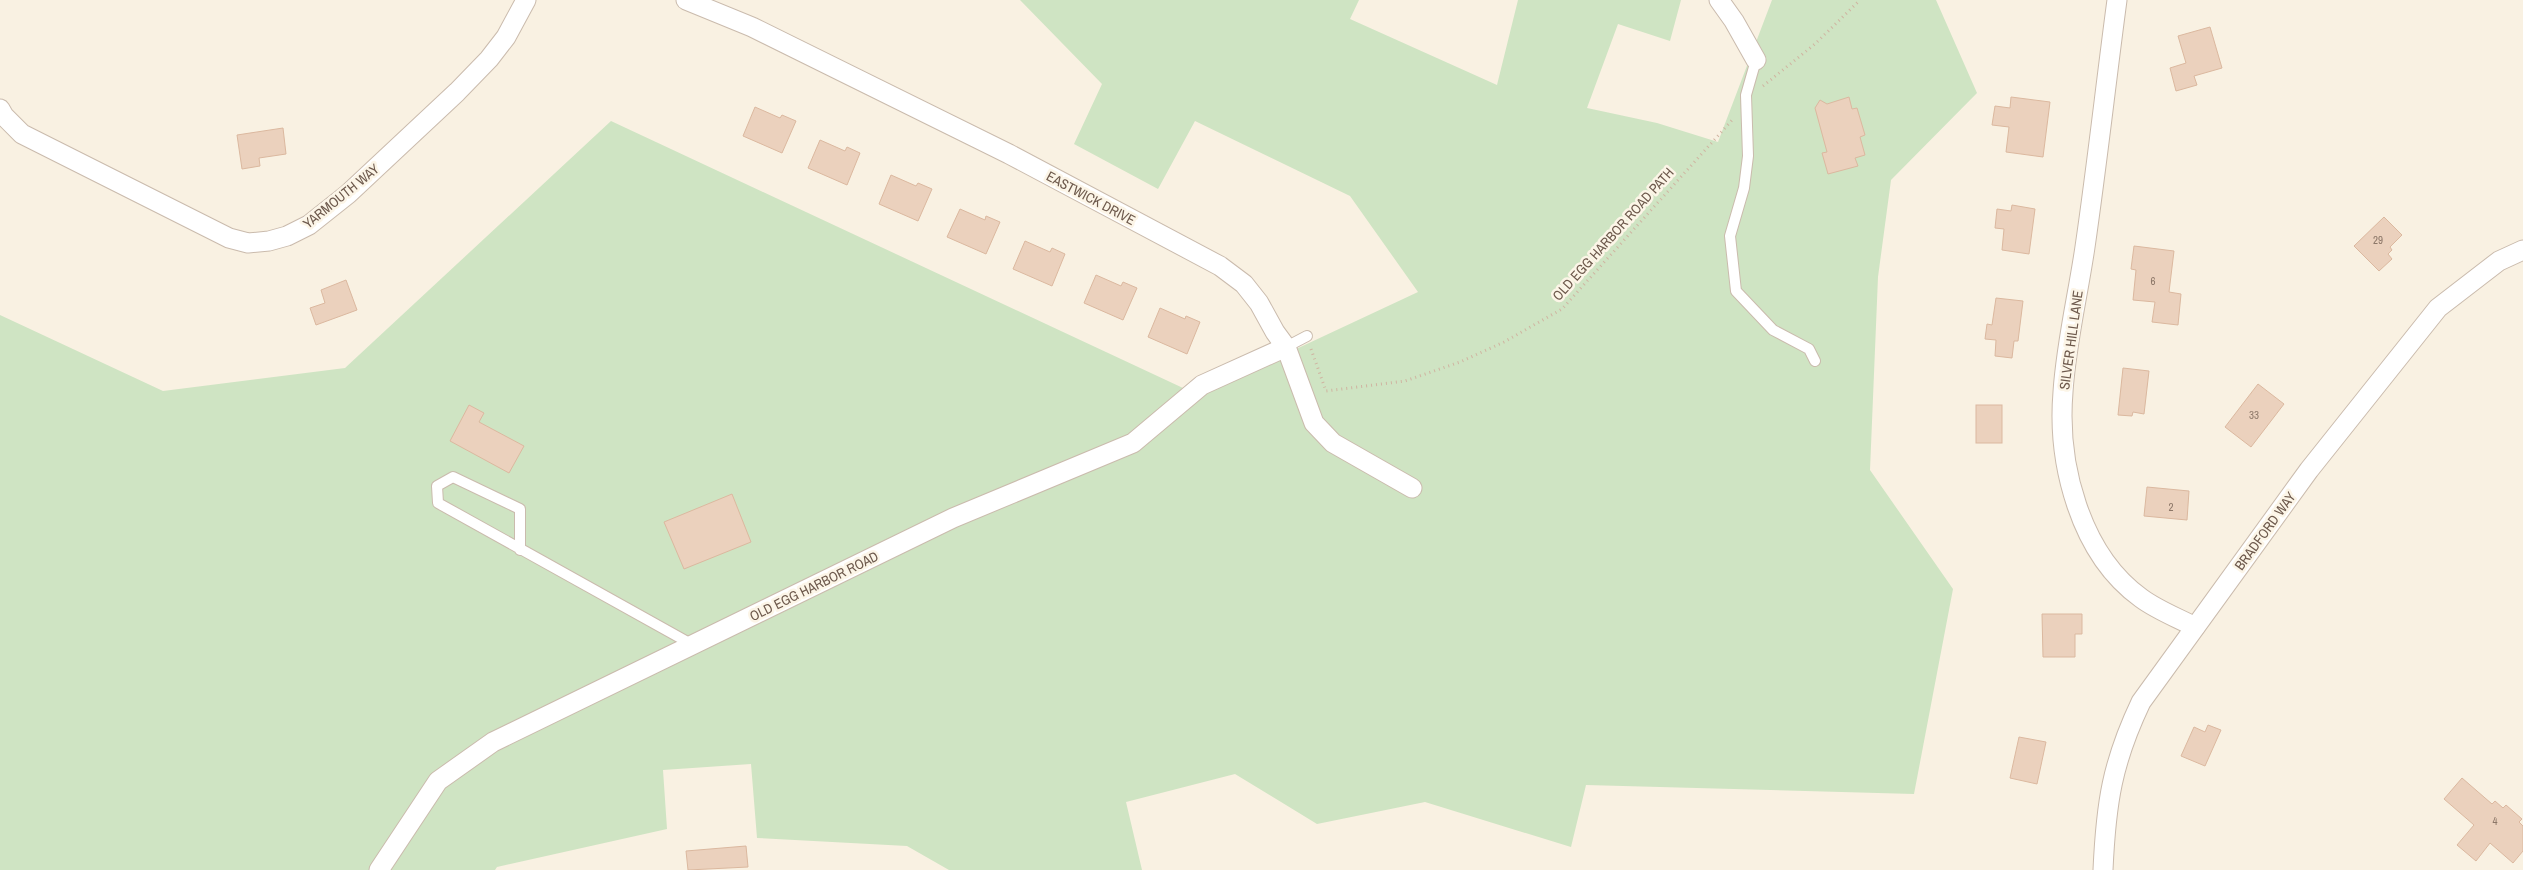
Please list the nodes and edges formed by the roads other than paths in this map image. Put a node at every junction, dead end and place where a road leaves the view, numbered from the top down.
1 (526, 0) edge
2 (686, 0) edge
3 (1719, 0) edge
4 (2117, 0) edge
5 (1756, 60) joint
6 (0, 109) edge
7 (2523, 250) edge
8 (1307, 336) road end
9 (1286, 347) junction
10 (1815, 361) dead end
11 (1412, 488) dead end
12 (520, 550) junction
13 (2195, 627) junction
14 (694, 644) junction
15 (379, 870) edge
16 (2103, 870) edge

1 - 6 street, YARMOUTH WAY
2 - 9 street, EASTWICK DRIVE
3 - 5 street
4 - 13 street, SILVER HILL LANE
5 - 10 lane
7 - 13 street, BRADFORD WAY
8 - 9 lane
9 - 11 street, EASTWICK DRIVE
9 - 14 street, OLD EGG HARBOR ROAD
12 - 12 lane
12 - 14 lane
13 - 16 street, BRADFORD WAY
14 - 15 street, OLD EGG HARBOR ROAD

